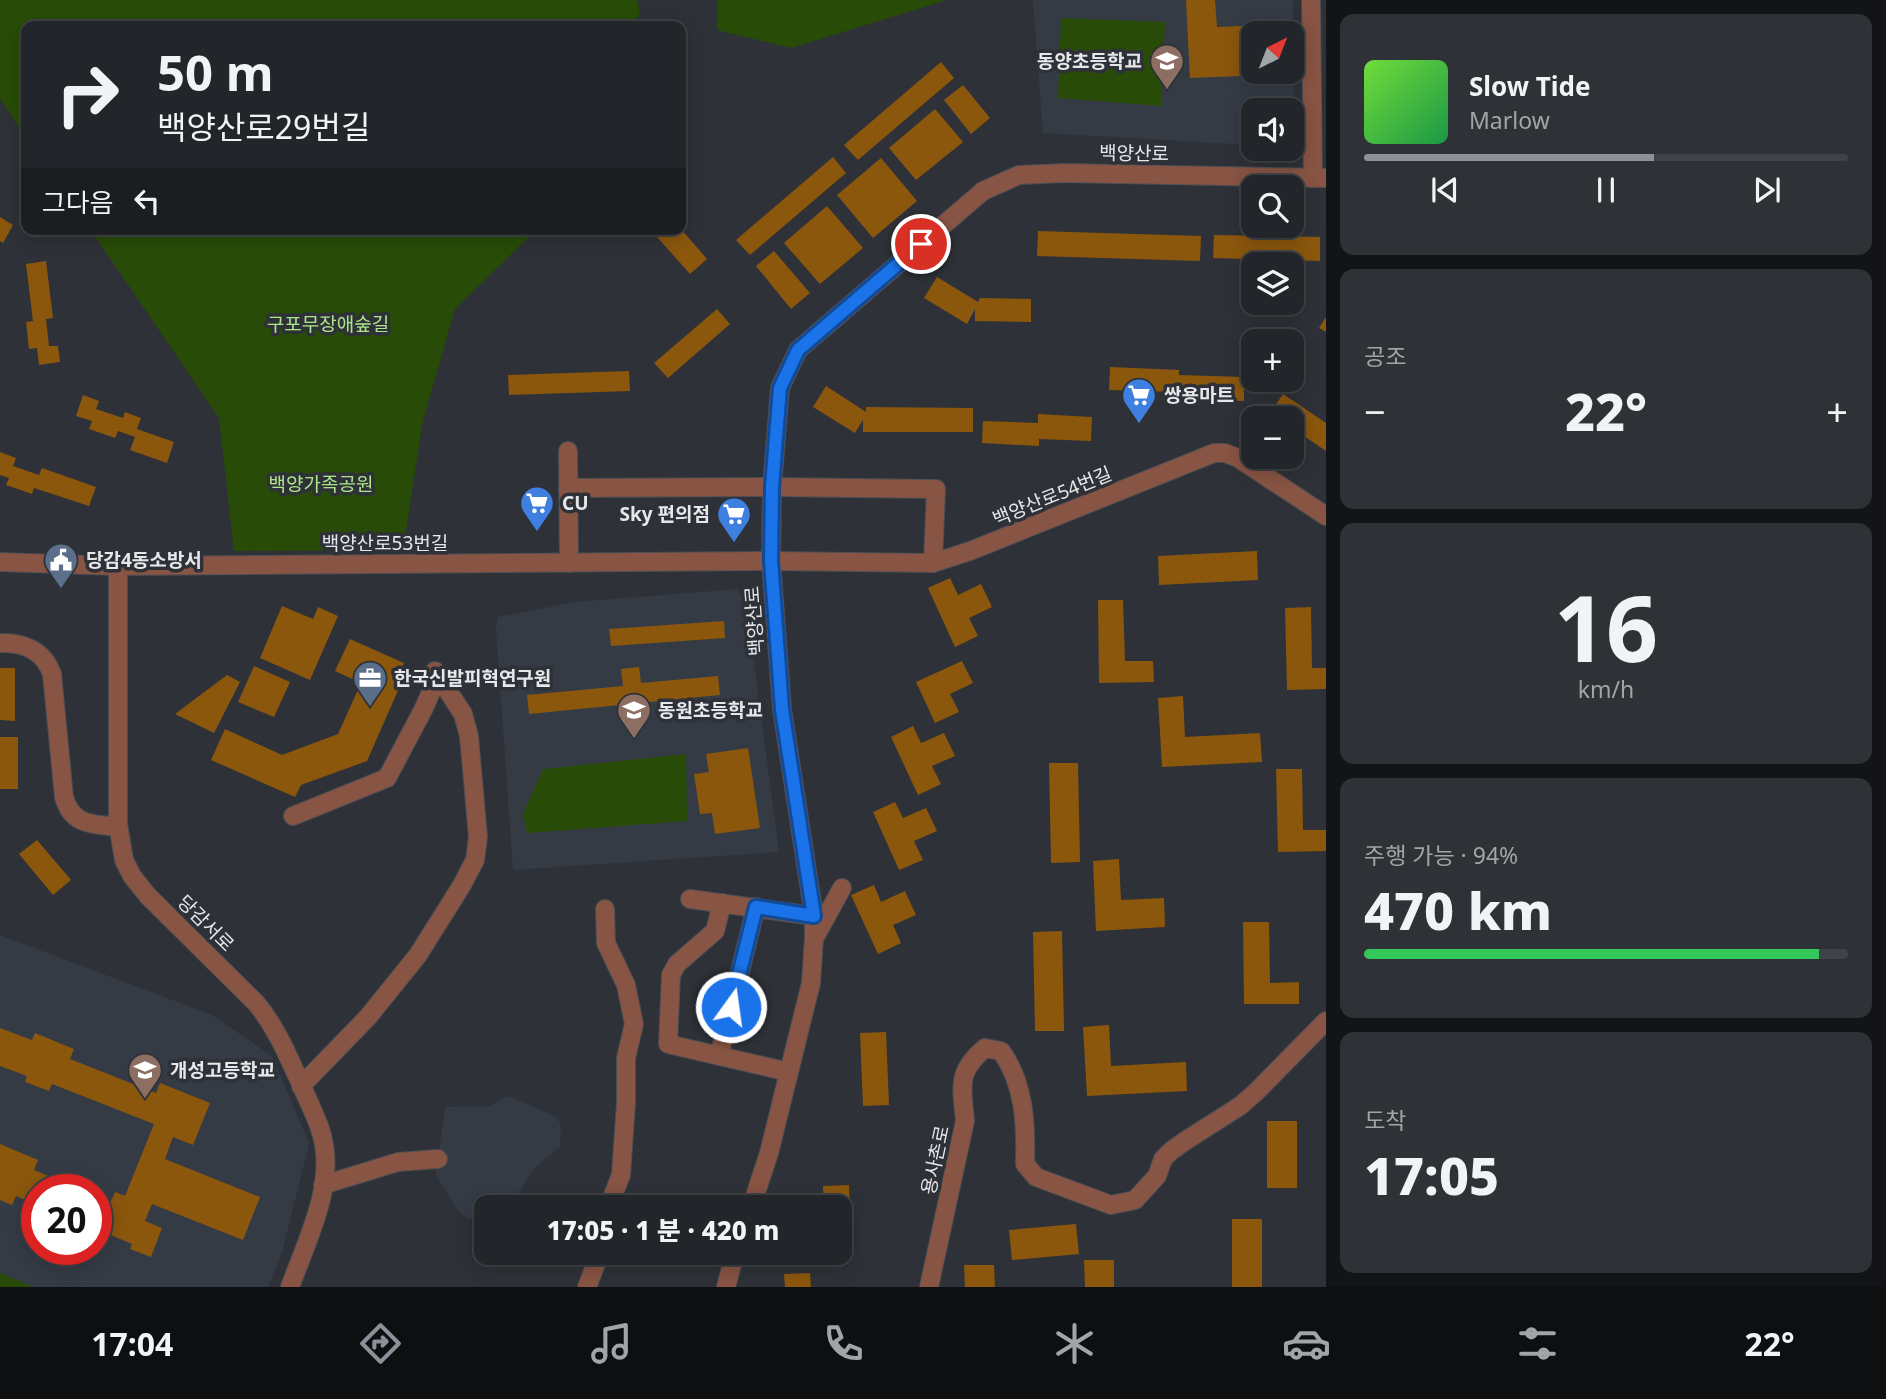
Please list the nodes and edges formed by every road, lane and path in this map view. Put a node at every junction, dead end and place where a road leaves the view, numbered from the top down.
1 (1311, 0) edge
2 (1320, 178) edge
3 (568, 451) dead end
4 (772, 487) junction
5 (568, 488) junction
6 (1326, 516) edge
7 (771, 561) junction
8 (0, 562) edge
9 (569, 563) junction
10 (933, 563) junction
11 (118, 566) junction
12 (0, 643) edge
13 (293, 816) dead end
14 (118, 827) junction
15 (842, 888) dead end
16 (690, 899) dead end
17 (722, 903) junction
18 (756, 907) junction
19 (605, 909) dead end
20 (814, 916) junction
21 (814, 938) junction
22 (1326, 1021) edge
23 (719, 1056) junction
24 (789, 1072) junction
25 (301, 1086) junction
26 (438, 1159) dead end
27 (323, 1185) junction
28 (613, 1195) edge
29 (755, 1195) edge
30 (595, 1265) edge
31 (732, 1265) edge
32 (290, 1287) edge
33 (587, 1287) edge
34 (726, 1287) edge
35 (929, 1287) edge

1 - 2 street, 백양산로
2 - 4 street, 백양산로
3 - 5 street
4 - 5 street
4 - 7 street, 백양산로
4 - 10 street
5 - 9 street
6 - 10 street, 백양산로54번길
7 - 9 street, 백양산로53번길
7 - 10 street, 백양산로54번길
7 - 20 street, 백양산로
8 - 11 street, 백양산로53번길
9 - 11 street, 백양산로53번길
11 - 14 street, 당감서로
12 - 14 street
13 - 25 street
14 - 25 street, 당감서로
15 - 21 street
16 - 17 street
17 - 18 street
17 - 23 street
18 - 20 street
18 - 23 street
19 - 28 street
20 - 21 street, 백양산로
21 - 24 street, 백양산로
22 - 35 street, 용사촌로
23 - 24 street
24 - 29 street, 백양산로
25 - 27 street, 당감서로
26 - 27 street
27 - 32 street, 당감서로
30 - 33 street
31 - 34 street

